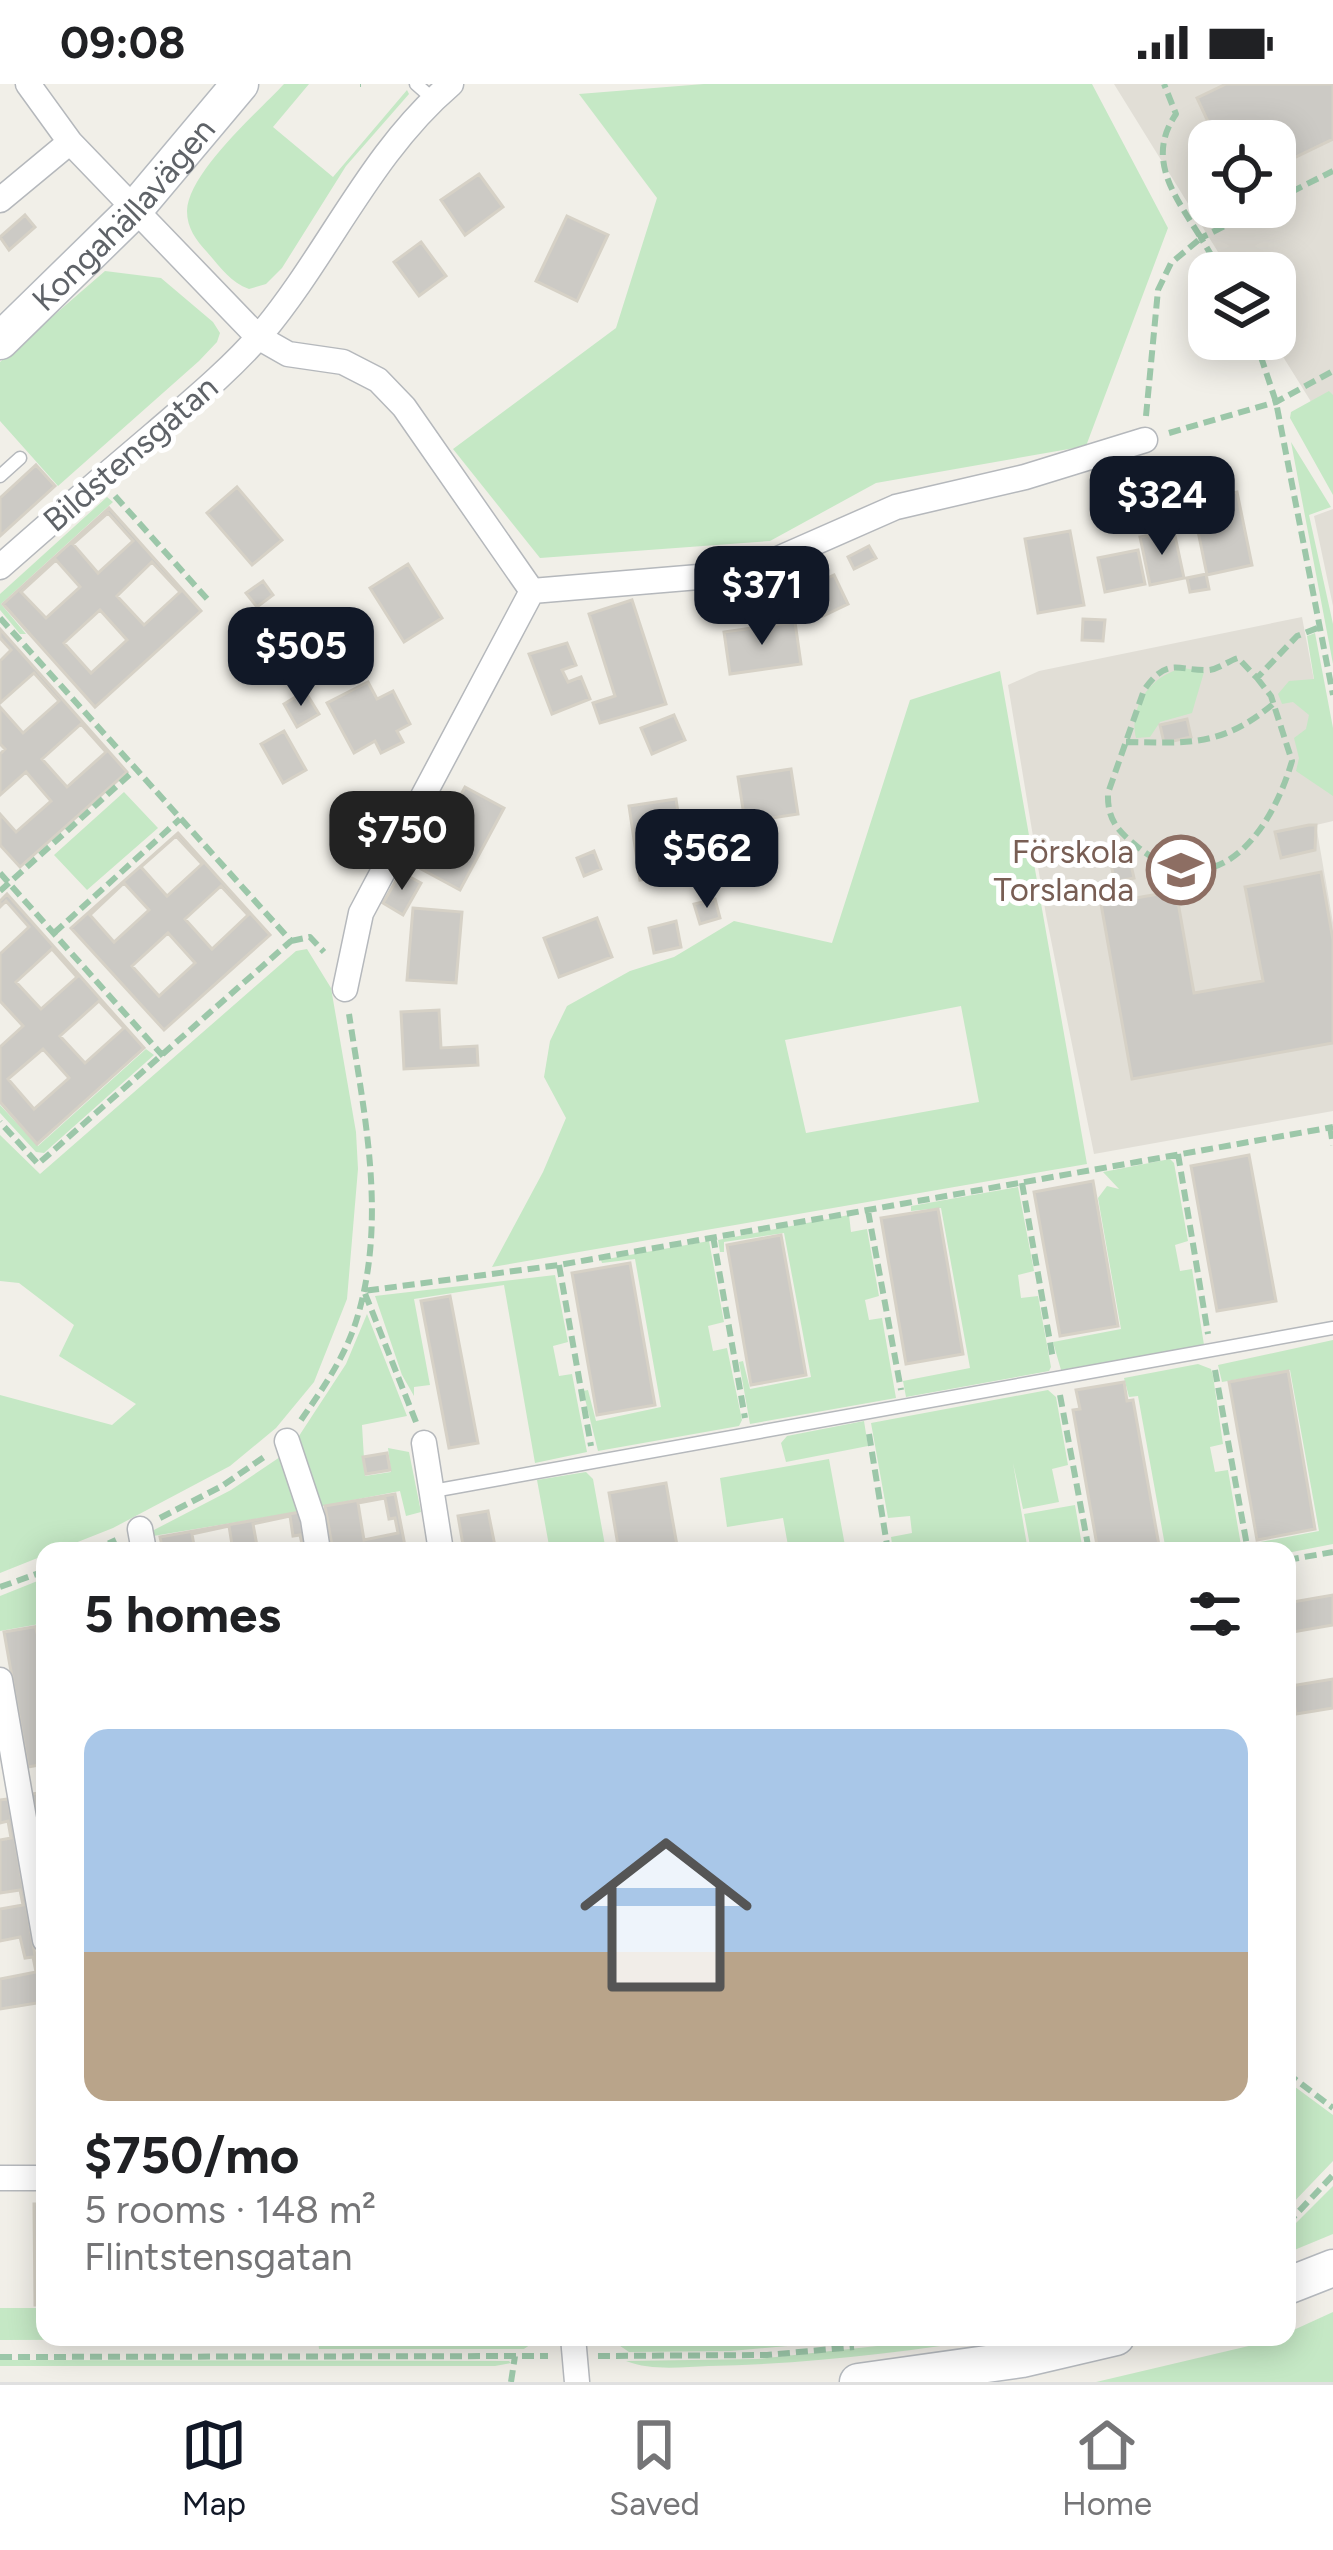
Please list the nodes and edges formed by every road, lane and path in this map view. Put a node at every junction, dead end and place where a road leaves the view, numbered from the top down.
1 (28, 84) edge
2 (240, 84) edge
3 (1164, 84) edge
4 (433, 89) edge
5 (70, 142) junction
6 (1333, 171) edge
7 (1296, 190) edge
8 (0, 200) edge
9 (135, 209) junction
10 (1221, 228) edge
11 (1201, 238) junction
12 (1209, 252) edge
13 (258, 337) junction
14 (0, 341) edge
15 (1262, 360) edge
16 (1333, 370) edge
17 (1276, 401) junction
18 (1145, 440) junction
19 (20, 458) dead end
20 (0, 476) edge
21 (100, 480) junction
22 (0, 567) edge
23 (532, 591) junction
24 (209, 601) dead end
25 (0, 618) edge
26 (1320, 627) junction
27 (1257, 678) junction
28 (1333, 694) edge
29 (1273, 703) junction
30 (1126, 742) junction
31 (136, 769) junction
32 (181, 819) junction
33 (0, 873) edge
34 (9, 883) junction
35 (0, 891) edge
36 (53, 933) junction
37 (345, 989) joint
38 (163, 1056) junction
39 (0, 1122) edge
40 (1331, 1127) edge
41 (1333, 1145) edge
42 (868, 1210) junction
43 (713, 1235) junction
44 (559, 1265) junction
45 (364, 1291) junction
46 (1333, 1328) edge
47 (903, 1406) junction
48 (866, 1412) junction
49 (748, 1434) junction
50 (287, 1441) junction
51 (424, 1443) joint
52 (593, 1461) junction
53 (431, 1491) junction
54 (142, 1540) edge
55 (317, 1542) edge
56 (440, 1542) edge
57 (887, 1542) edge
58 (1333, 1552) edge
59 (1296, 1558) edge
60 (36, 1574) edge
61 (0, 1587) edge
62 (0, 1680) edge
63 (36, 1888) edge
64 (1296, 2080) edge
65 (1333, 2108) edge
66 (1333, 2175) edge
67 (0, 2178) edge
68 (36, 2178) edge
69 (1296, 2214) edge
70 (1333, 2268) edge
71 (1296, 2282) edge
72 (1078, 2346) edge
73 (0, 2356) edge
74 (515, 2356) junction
75 (575, 2358) edge
76 (857, 2364) edge
77 (511, 2382) edge

1 - 5 street
2 - 9 street, Kongahällavägen
3 - 11 path
4 - 13 street, Bildstensgatan
5 - 8 street
5 - 9 street
6 - 7 path
9 - 13 street
9 - 14 street, Kongahällavägen
10 - 11 path
11 - 12 path
11 - 18 path
13 - 21 street, Bildstensgatan
13 - 23 street
15 - 17 path
16 - 17 path
17 - 18 path
17 - 26 path
18 - 23 street
19 - 20 lane
21 - 22 street, Bildstensgatan
21 - 24 path
23 - 37 street
25 - 31 path
26 - 27 path
26 - 28 path
27 - 29 path
27 - 30 path
29 - 30 path
29 - 30 path
31 - 32 path
31 - 34 path
32 - 36 path
32 - 38 path
33 - 34 path
34 - 35 path
34 - 36 path
36 - 38 path
37 - 45 path
38 - 39 path
40 - 41 path
40 - 42 path
42 - 43 path
42 - 47 path
43 - 44 path
43 - 49 path
44 - 45 path
44 - 52 path
45 - 50 path
45 - 51 path
46 - 47 lane
47 - 48 lane
48 - 49 lane
48 - 57 path
49 - 52 lane
50 - 54 path
50 - 55 street
51 - 53 street
52 - 53 lane
53 - 56 street
58 - 59 path
60 - 61 path
62 - 63 street
64 - 65 path
66 - 69 path
67 - 68 street
70 - 71 street
72 - 76 street
73 - 74 path
74 - 75 path
74 - 77 path
75 - 76 path

